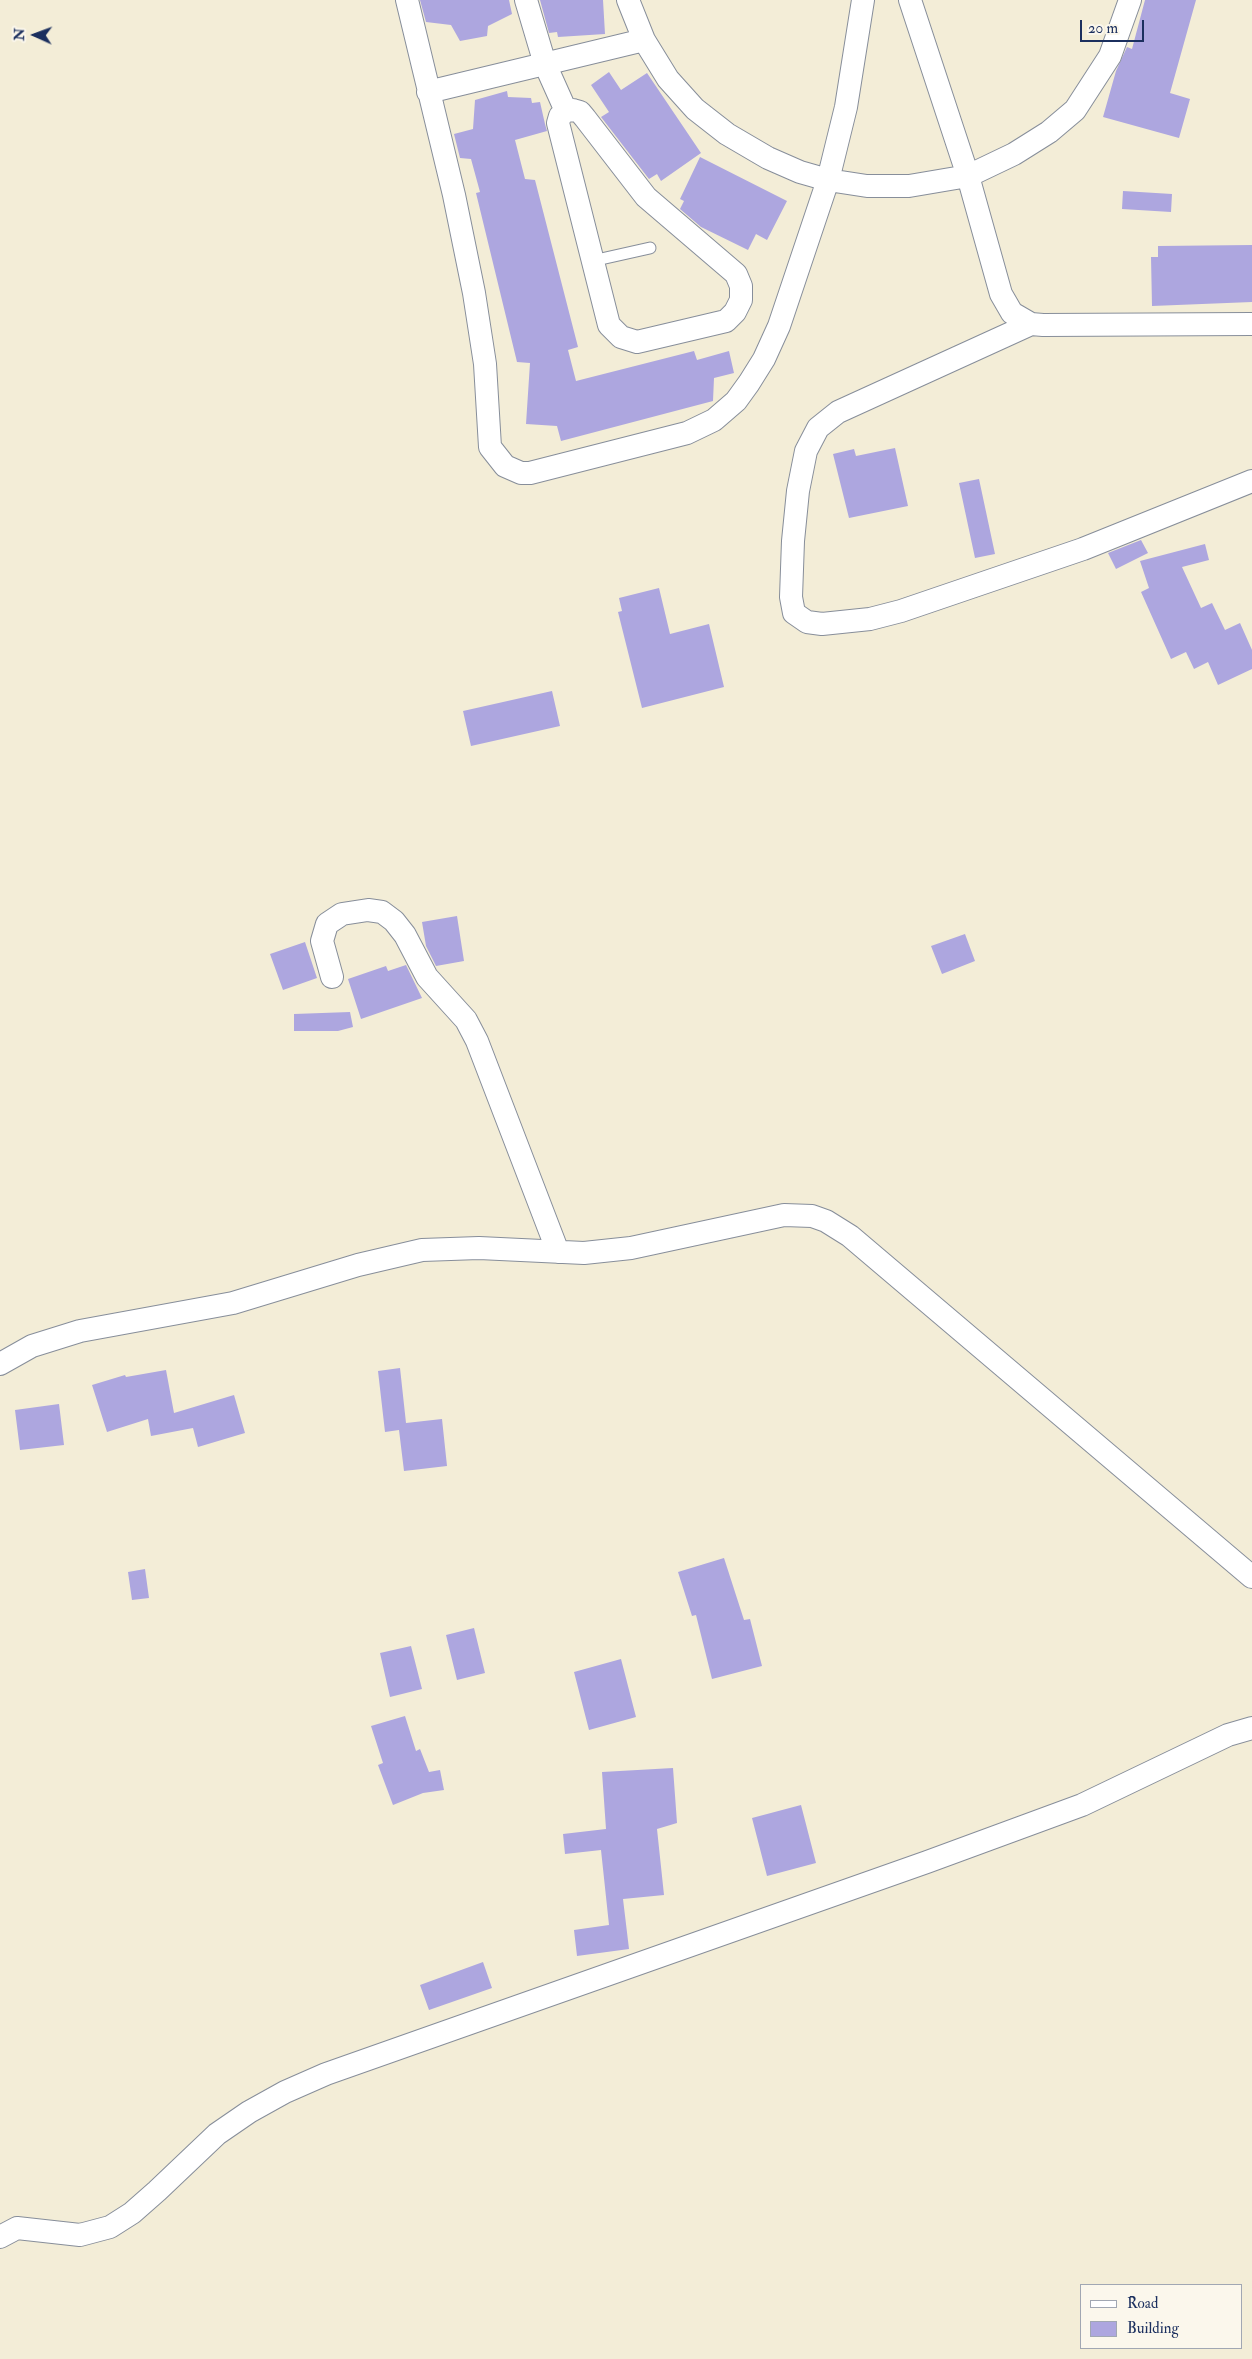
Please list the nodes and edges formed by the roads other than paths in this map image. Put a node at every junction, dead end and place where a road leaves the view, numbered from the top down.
1 (407, 0) edge
2 (526, 0) edge
3 (628, 0) edge
4 (863, 0) edge
5 (910, 0) edge
6 (1130, 0) edge
7 (644, 40) junction
8 (545, 64) junction
9 (428, 92) junction
10 (566, 112) junction
11 (968, 176) junction
12 (828, 180) junction
13 (650, 248) dead end
14 (592, 260) junction
15 (1031, 324) junction
16 (1252, 324) edge
17 (1252, 481) edge
18 (332, 977) dead end
19 (558, 1252) junction
20 (0, 1364) edge
21 (1252, 1577) edge
22 (1252, 1728) edge
23 (0, 2237) edge

1 - 9 street
2 - 8 street
3 - 7 street
4 - 12 street
5 - 11 street
6 - 11 street
7 - 8 street
7 - 12 street
8 - 9 street
8 - 10 street
9 - 12 street
10 - 14 street
10 - 14 street
11 - 12 street
11 - 15 street
13 - 14 lane
15 - 16 street
15 - 17 street
18 - 19 street
19 - 20 street
19 - 21 street
22 - 23 street

